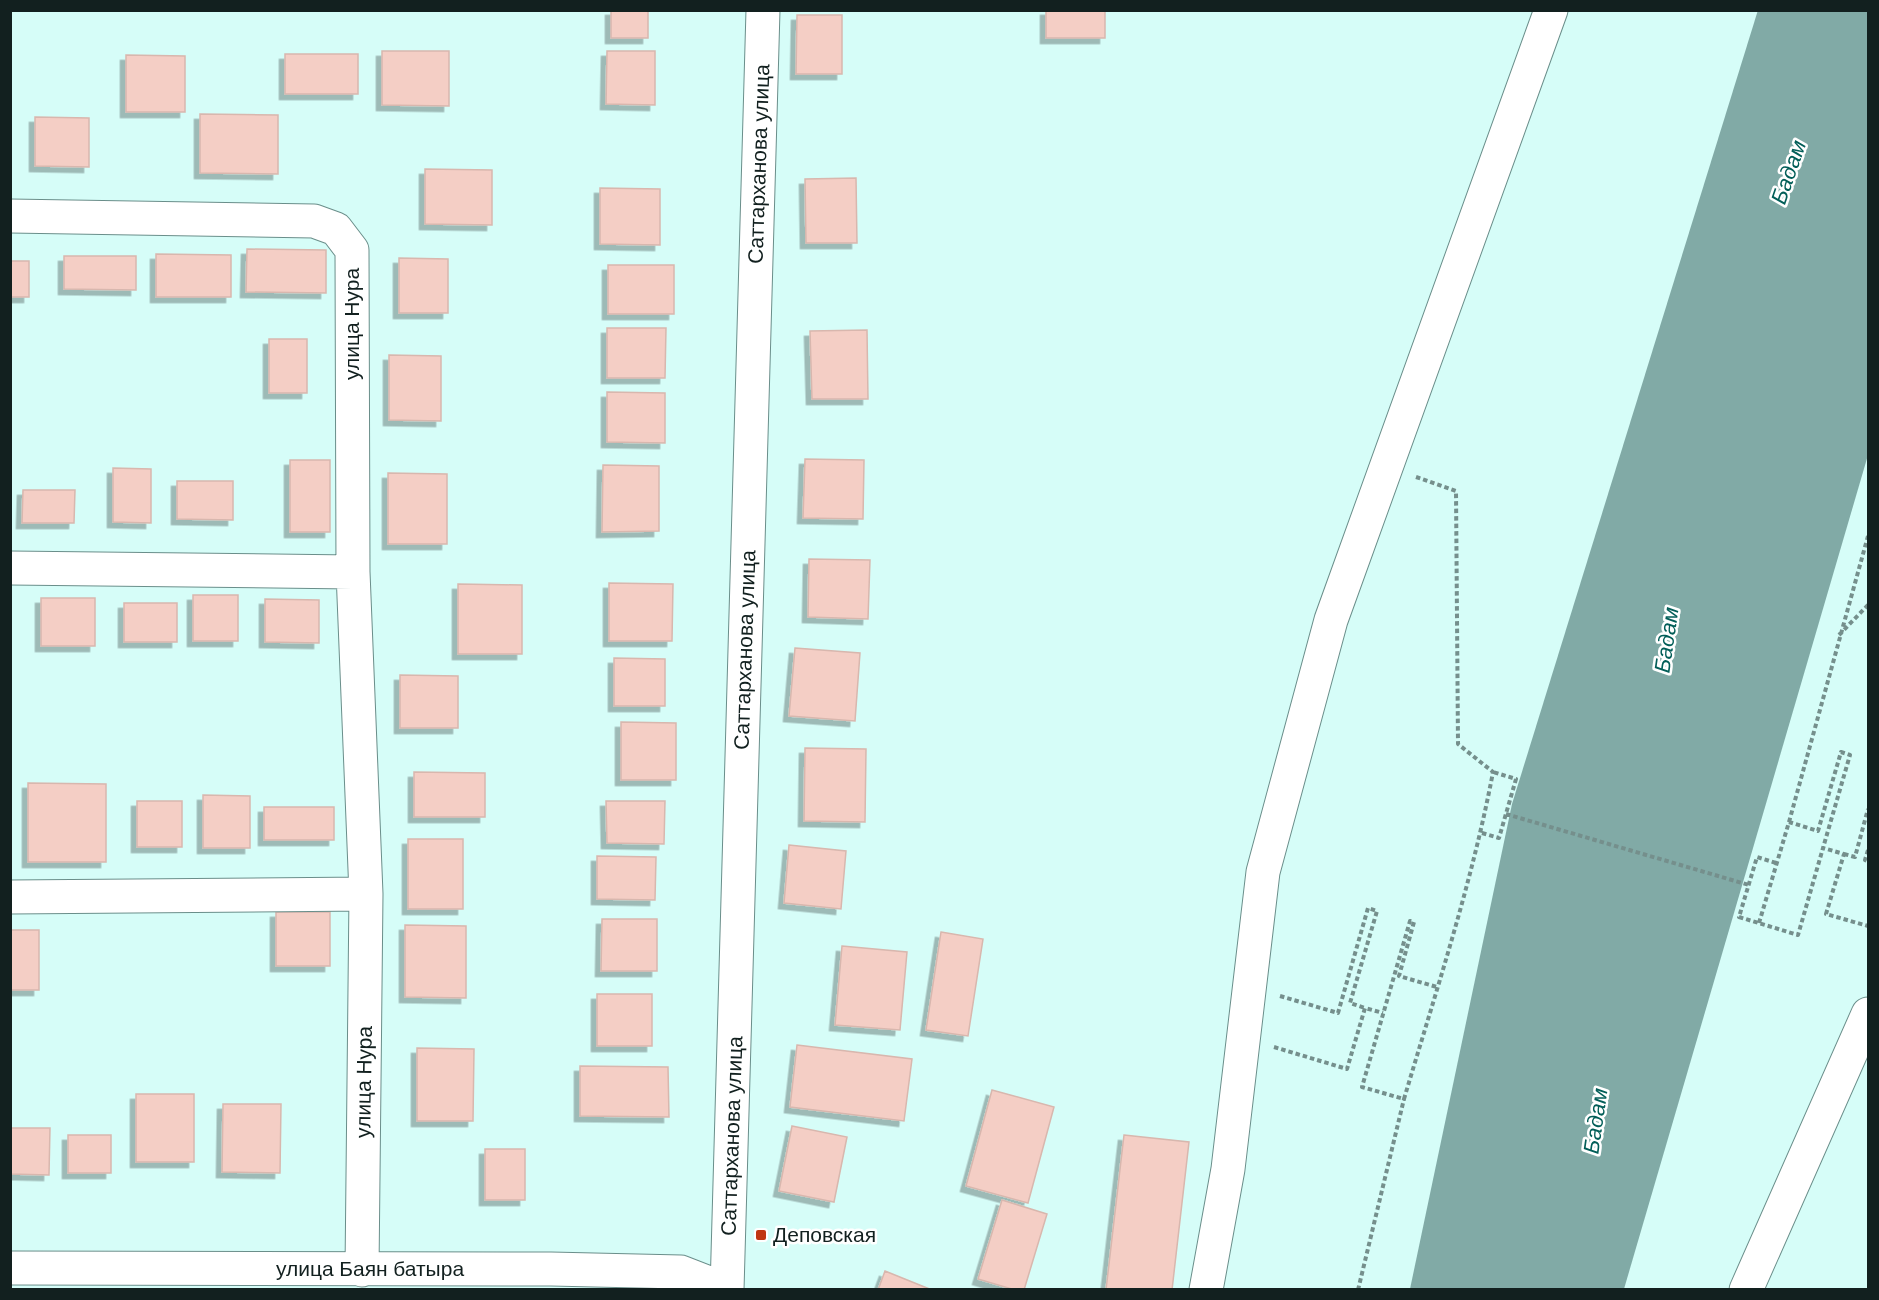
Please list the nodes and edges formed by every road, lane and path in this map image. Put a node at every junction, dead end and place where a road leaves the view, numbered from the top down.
1 (764, 10) edge
2 (1551, 10) edge
3 (10, 216) edge
4 (1387, 466) junction
5 (1869, 536) edge
6 (10, 568) edge
7 (353, 572) junction
8 (1869, 604) edge
9 (1839, 635) junction
10 (1493, 772) junction
11 (1869, 809) edge
12 (1506, 814) junction
13 (1789, 822) junction
14 (1482, 833) junction
15 (1823, 848) junction
16 (1869, 850) edge
17 (1844, 854) junction
18 (1869, 861) edge
19 (1776, 863) junction
20 (1749, 885) junction
21 (366, 894) junction
22 (10, 897) edge
23 (1759, 923) junction
24 (1869, 926) edge
25 (1250, 987) junction
26 (1437, 987) junction
27 (1365, 1008) junction
28 (1383, 1013) junction
29 (1869, 1014) edge
30 (1304, 1056) dead end
31 (1404, 1099) junction
32 (10, 1269) edge
33 (362, 1270) junction
34 (727, 1290) edge
35 (1206, 1290) edge
36 (1358, 1290) edge
37 (1746, 1290) edge

1 - 34 street, Саттарханова улица
2 - 4 street
3 - 7 street, улица Нура
4 - 10 path
4 - 25 street
5 - 9 path
6 - 7 street
7 - 21 street, улица Нура
8 - 9 path
9 - 13 path
10 - 12 path
10 - 14 path
11 - 17 path
12 - 14 path
12 - 20 path
13 - 15 path
13 - 19 path
14 - 26 path
15 - 17 path
15 - 23 path
16 - 18 path
17 - 24 path
19 - 20 path
19 - 23 path
20 - 23 path
21 - 22 street
21 - 33 street, улица Нура
25 - 27 path
25 - 35 street
26 - 28 path
26 - 31 path
27 - 28 path
27 - 30 path
28 - 31 path
29 - 37 street
31 - 36 path
32 - 33 street, улица Баян батыра
33 - 34 street, улица Баян батыра

